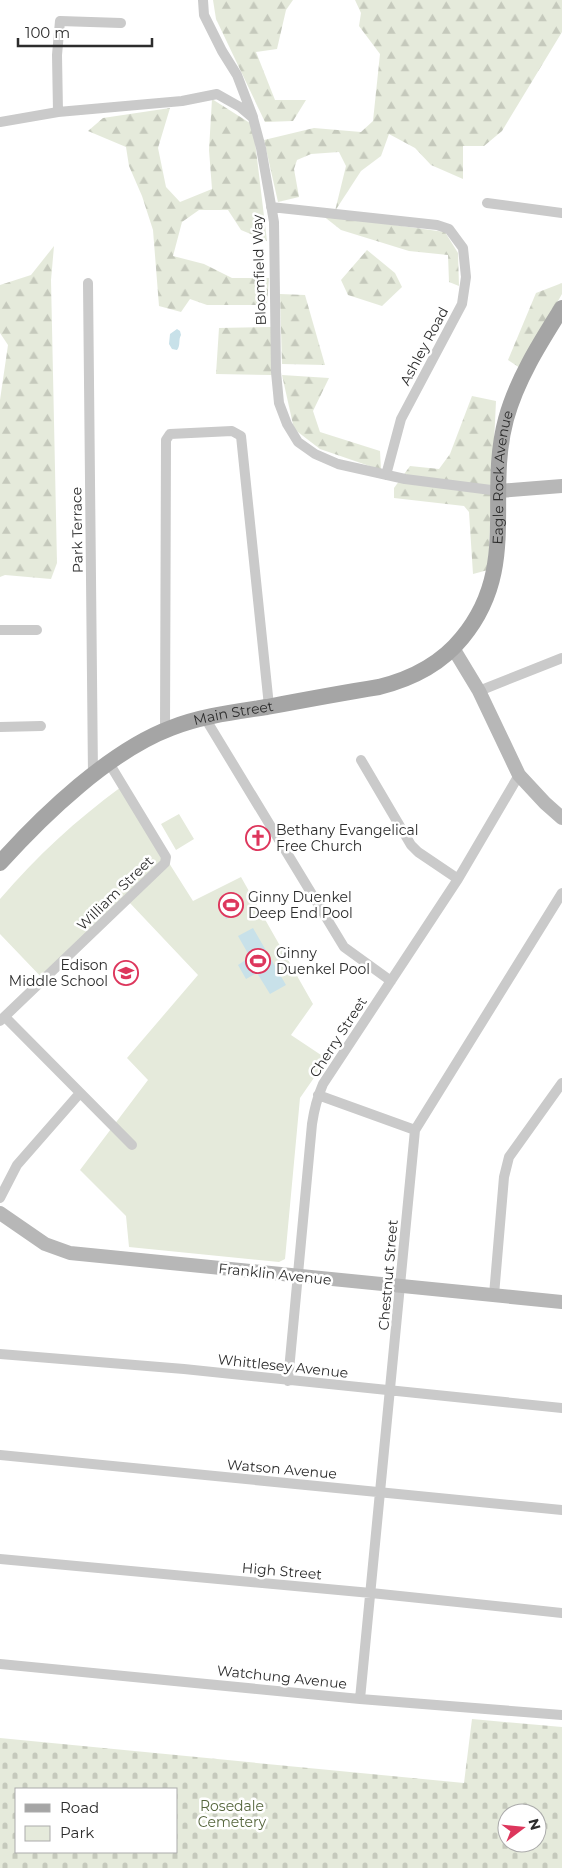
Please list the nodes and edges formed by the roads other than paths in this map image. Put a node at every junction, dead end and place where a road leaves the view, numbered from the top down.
1 (203, 0) edge
2 (121, 24) dead end
3 (58, 112) junction
4 (253, 118) junction
5 (0, 122) edge
6 (486, 203) dead end
7 (271, 206) junction
8 (562, 213) edge
9 (88, 282) dead end
10 (562, 308) edge
11 (386, 475) junction
12 (562, 486) edge
13 (499, 491) junction
14 (0, 630) edge
15 (37, 630) dead end
16 (453, 648) junction
17 (562, 658) edge
18 (479, 691) junction
19 (270, 706) junction
20 (205, 718) junction
21 (41, 726) dead end
22 (0, 727) edge
23 (166, 730) junction
24 (361, 760) dead end
25 (109, 763) junction
26 (519, 775) junction
27 (93, 776) junction
28 (562, 818) edge
29 (0, 863) edge
30 (458, 878) junction
31 (562, 893) edge
32 (391, 981) junction
33 (2, 1019) edge
34 (562, 1083) edge
35 (80, 1093) junction
36 (318, 1095) junction
37 (415, 1130) junction
38 (132, 1146) dead end
39 (0, 1198) edge
40 (1, 1215) edge
41 (299, 1276) junction
42 (400, 1286) junction
43 (494, 1295) junction
44 (562, 1302) edge
45 (0, 1354) edge
46 (288, 1381) junction
47 (391, 1390) junction
48 (562, 1408) edge
49 (0, 1455) edge
50 (381, 1492) junction
51 (562, 1510) edge
52 (0, 1559) edge
53 (371, 1593) junction
54 (562, 1613) edge
55 (0, 1664) edge
56 (360, 1699) junction
57 (562, 1715) edge

1 - 4 street, Bloomfield Way
2 - 3 street
3 - 4 street
3 - 5 street
4 - 7 street, Bloomfield Way
6 - 8 street
7 - 11 street, Bloomfield Way
7 - 11 street, Ashley Road
9 - 27 street, Park Terrace
10 - 13 main road, Eagle Rock Avenue
11 - 13 street, Bloomfield Way
12 - 13 street
13 - 16 main road, Eagle Rock Avenue
14 - 15 street
16 - 18 street
16 - 19 main road, Main Street
17 - 18 street
18 - 26 street
19 - 20 main road, Main Street
19 - 23 street
20 - 23 main road, Main Street
20 - 32 street
21 - 22 street
23 - 25 main road, Main Street
24 - 30 street
25 - 27 main road, Main Street
25 - 33 street, William Street
26 - 28 street
26 - 30 street, Cherry Street
27 - 29 main road, Main Street
30 - 32 street, Cherry Street
31 - 37 street, Chestnut Street
32 - 36 street, Cherry Street
33 - 35 street
34 - 43 street
35 - 38 street
35 - 39 street
36 - 37 street
36 - 41 street, Cherry Street
37 - 42 street, Chestnut Street
40 - 41 street, Franklin Avenue
41 - 42 street, Franklin Avenue
41 - 46 street, Cherry Street
42 - 43 street, Franklin Avenue
42 - 47 street, Chestnut Street
43 - 44 street, Franklin Avenue
45 - 46 street, Whittlesey Avenue
46 - 47 street, Whittlesey Avenue
47 - 48 street, Whittlesey Avenue
47 - 50 street, Chestnut Street
49 - 50 street, Watson Avenue
50 - 51 street, Watson Avenue
50 - 53 street, Chestnut Street
52 - 53 street, High Street
53 - 54 street, High Street
53 - 56 street, Chestnut Street
55 - 56 street, Watchung Avenue
56 - 57 street, Watchung Avenue

